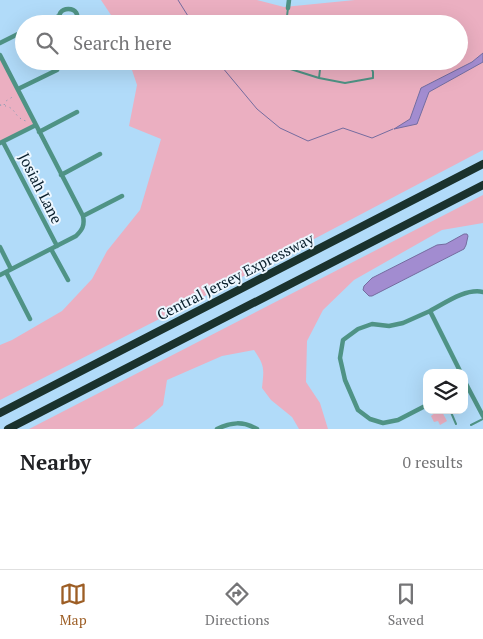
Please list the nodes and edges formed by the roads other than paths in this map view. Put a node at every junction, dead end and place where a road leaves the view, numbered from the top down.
1 (289, 0) edge
2 (288, 8) joint
3 (60, 15) edge
4 (78, 15) edge
5 (287, 15) edge
6 (15, 36) edge
7 (0, 43) edge
8 (0, 56) edge
9 (57, 70) dead end
10 (294, 70) edge
11 (320, 70) edge
12 (372, 70) edge
13 (319, 78) junction
14 (18, 89) junction
15 (77, 112) dead end
16 (36, 125) junction
17 (39, 132) junction
18 (2, 142) edge
19 (100, 154) dead end
20 (483, 164) edge
21 (61, 175) junction
22 (483, 185) edge
23 (122, 196) dead end
24 (83, 216) junction
25 (57, 246) junction
26 (0, 247) edge
27 (51, 249) junction
28 (11, 269) junction
29 (6, 272) junction
30 (0, 275) edge
31 (68, 280) dead end
32 (483, 292) edge
33 (430, 311) junction
34 (30, 320) dead end
35 (459, 369) edge
36 (468, 390) edge
37 (423, 407) edge
38 (0, 413) edge
39 (452, 414) edge
40 (483, 417) edge
41 (456, 424) dead end
42 (471, 425) dead end
43 (8, 429) edge
44 (217, 429) edge
45 (257, 429) edge

1 - 2 street
2 - 5 lane
3 - 4 street
6 - 7 street
8 - 14 street
9 - 14 street
10 - 13 lane
11 - 13 lane
12 - 13 lane
14 - 16 street
15 - 17 street
16 - 17 street
16 - 18 street
17 - 21 street
18 - 25 street, Josiah Lane
19 - 21 street
20 - 38 highway, Central Jersey Expressway
21 - 24 street
22 - 43 highway
23 - 24 street
24 - 25 street
25 - 27 street
26 - 28 street
27 - 28 street
27 - 31 street
28 - 29 street
29 - 30 street
29 - 34 street
32 - 33 street
33 - 35 street
33 - 37 street
36 - 40 street
39 - 41 lane
40 - 42 lane
44 - 45 street

